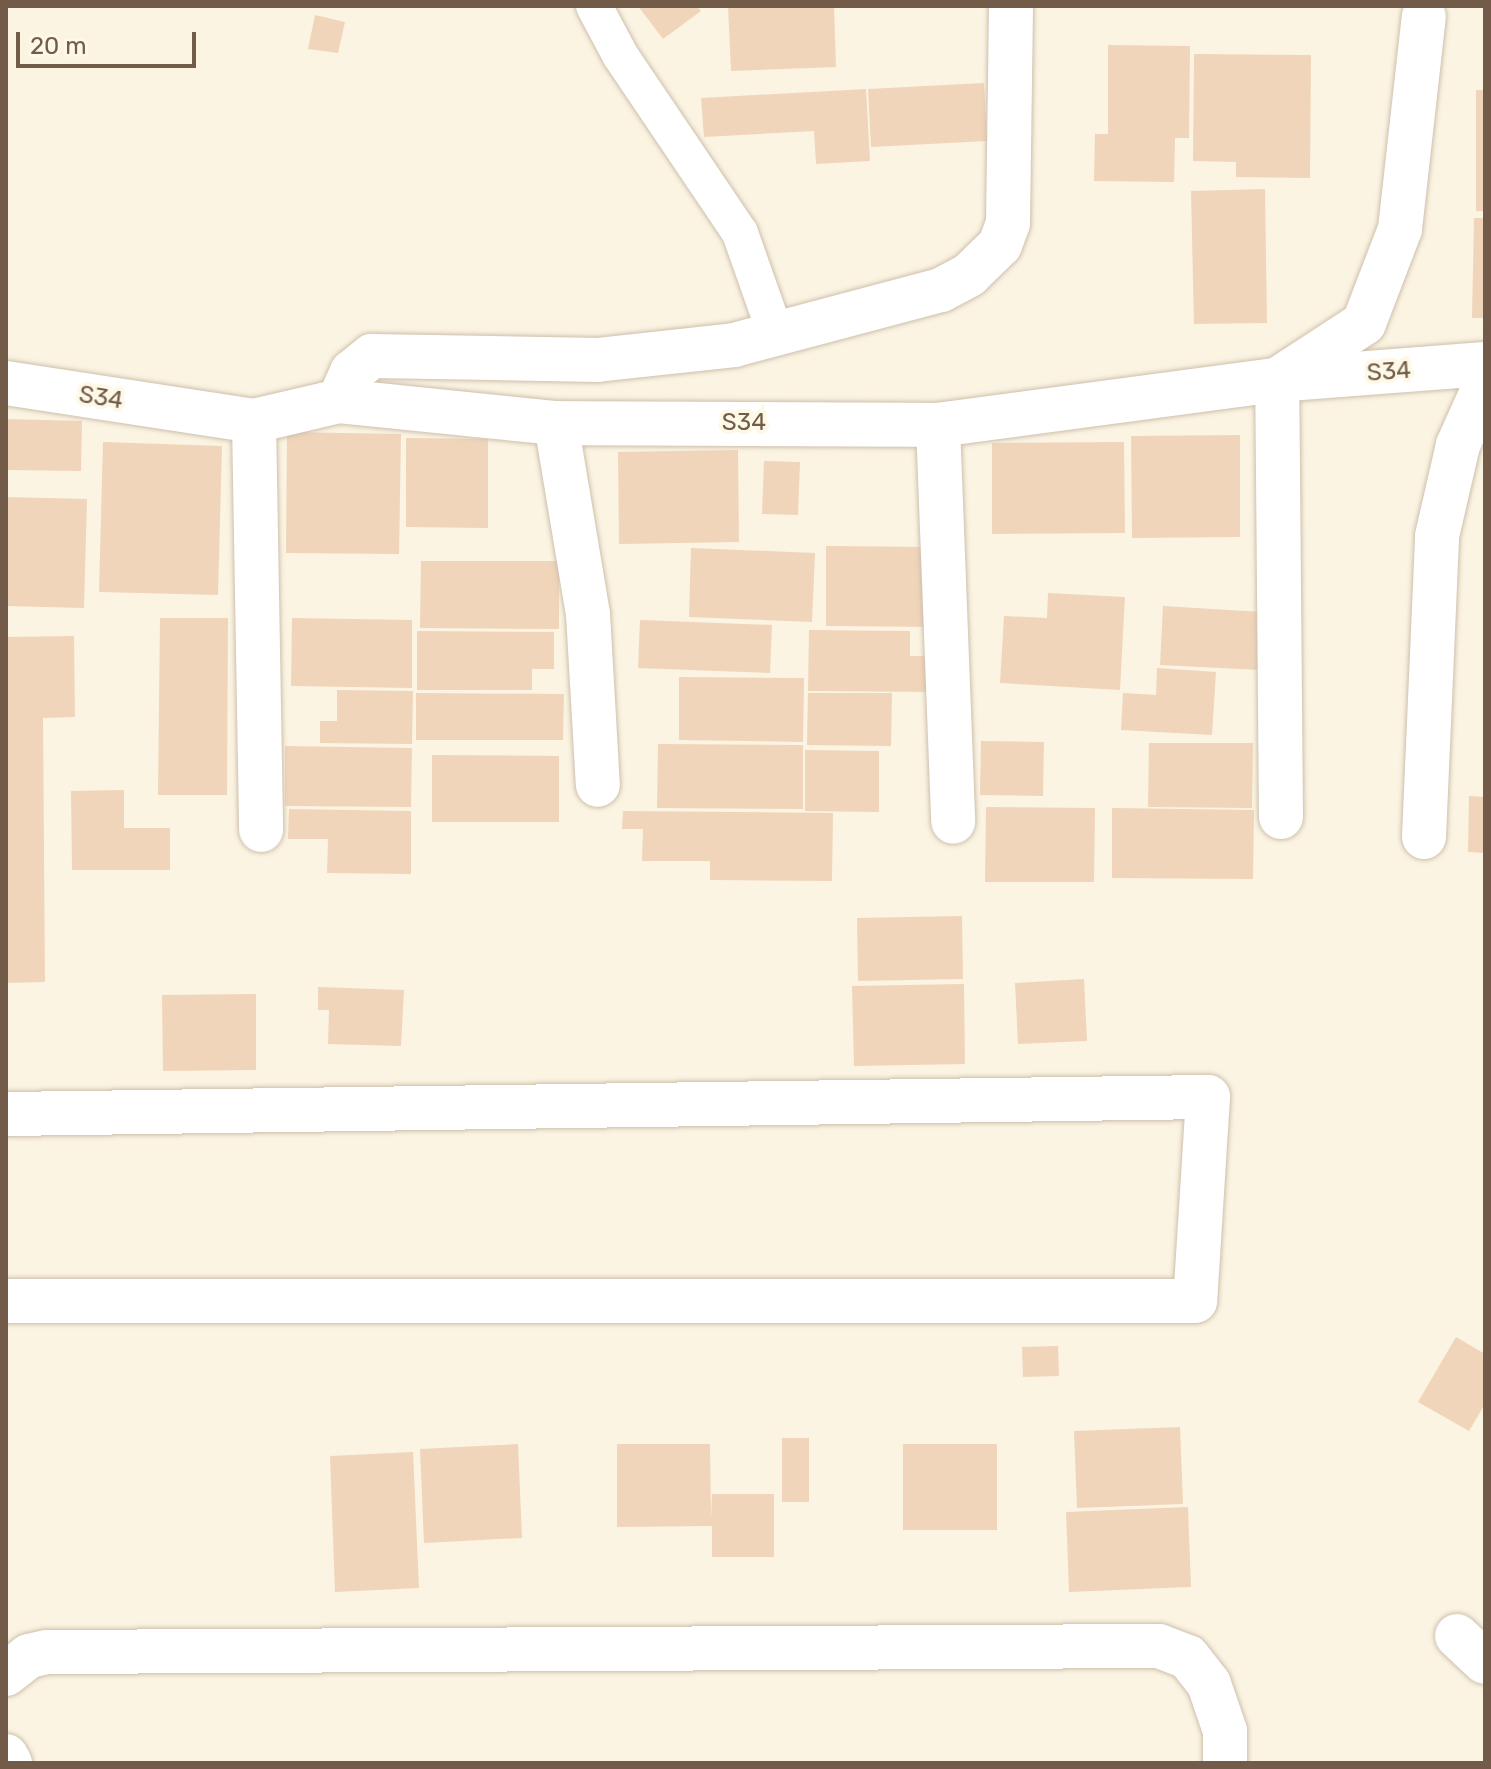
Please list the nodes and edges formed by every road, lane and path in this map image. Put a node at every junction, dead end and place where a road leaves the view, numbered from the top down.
1 (594, 6) edge
2 (1011, 6) edge
3 (1424, 16) dead end
4 (776, 335) junction
5 (1485, 364) edge
6 (1277, 380) junction
7 (6, 383) edge
8 (1485, 385) edge
9 (339, 401) junction
10 (254, 421) junction
11 (556, 423) junction
12 (938, 425) junction
13 (598, 785) dead end
14 (1281, 817) dead end
15 (953, 822) dead end
16 (261, 830) dead end
17 (1424, 837) dead end
18 (6, 1114) edge
19 (6, 1301) edge
20 (6, 1674) edge
21 (6, 1756) edge
22 (10, 1763) edge
23 (1225, 1763) edge

1 - 4 lane
2 - 4 street
3 - 6 street
4 - 9 street
5 - 6 street, S34
6 - 12 street, S34
6 - 14 street
7 - 10 street, S34
8 - 17 street
9 - 10 street, S34
9 - 11 street, S34
10 - 16 street
11 - 12 street, S34
11 - 13 street
12 - 15 street
18 - 19 street
20 - 23 street
21 - 22 street

